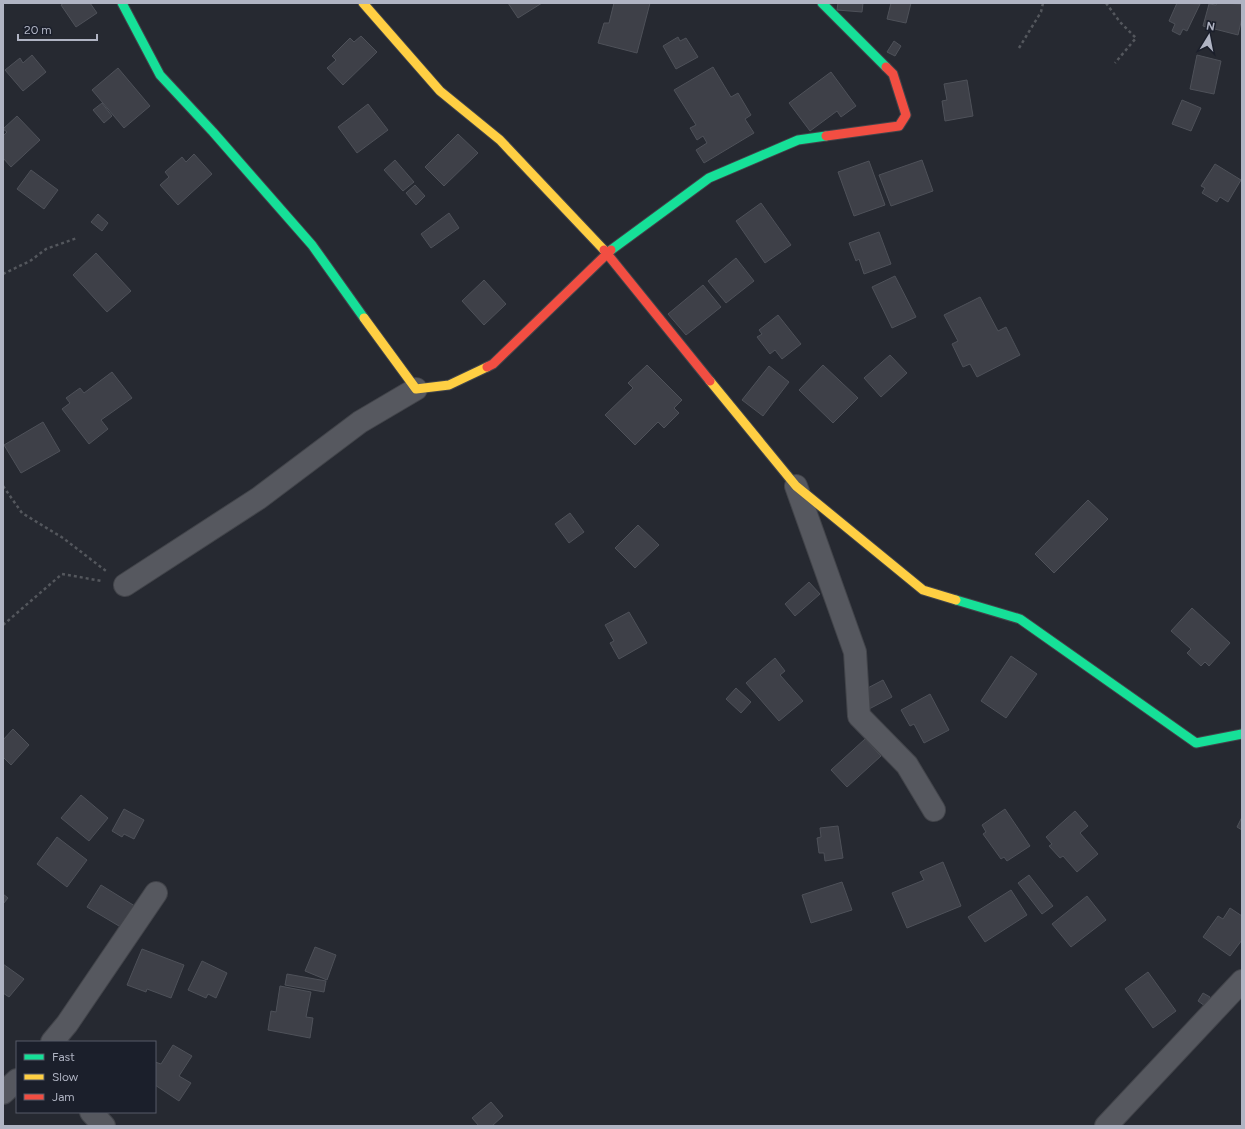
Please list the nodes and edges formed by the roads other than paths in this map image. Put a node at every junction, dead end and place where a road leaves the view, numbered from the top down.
1 (122, 3) edge
2 (363, 3) edge
3 (822, 3) edge
4 (606, 253) junction
5 (416, 389) junction
6 (796, 486) junction
7 (126, 585) road end
8 (1242, 734) edge
9 (934, 810) dead end
10 (156, 893) dead end
11 (1240, 987) edge
12 (53, 1041) edge
13 (16, 1081) edge
14 (3, 1093) edge
15 (92, 1113) edge
16 (104, 1126) edge
17 (1106, 1126) edge

1 - 5 street
2 - 4 street
3 - 4 street
4 - 5 street
4 - 6 street
5 - 7 street
6 - 8 street
6 - 9 street
10 - 12 street
11 - 17 street
13 - 14 street
15 - 16 street

